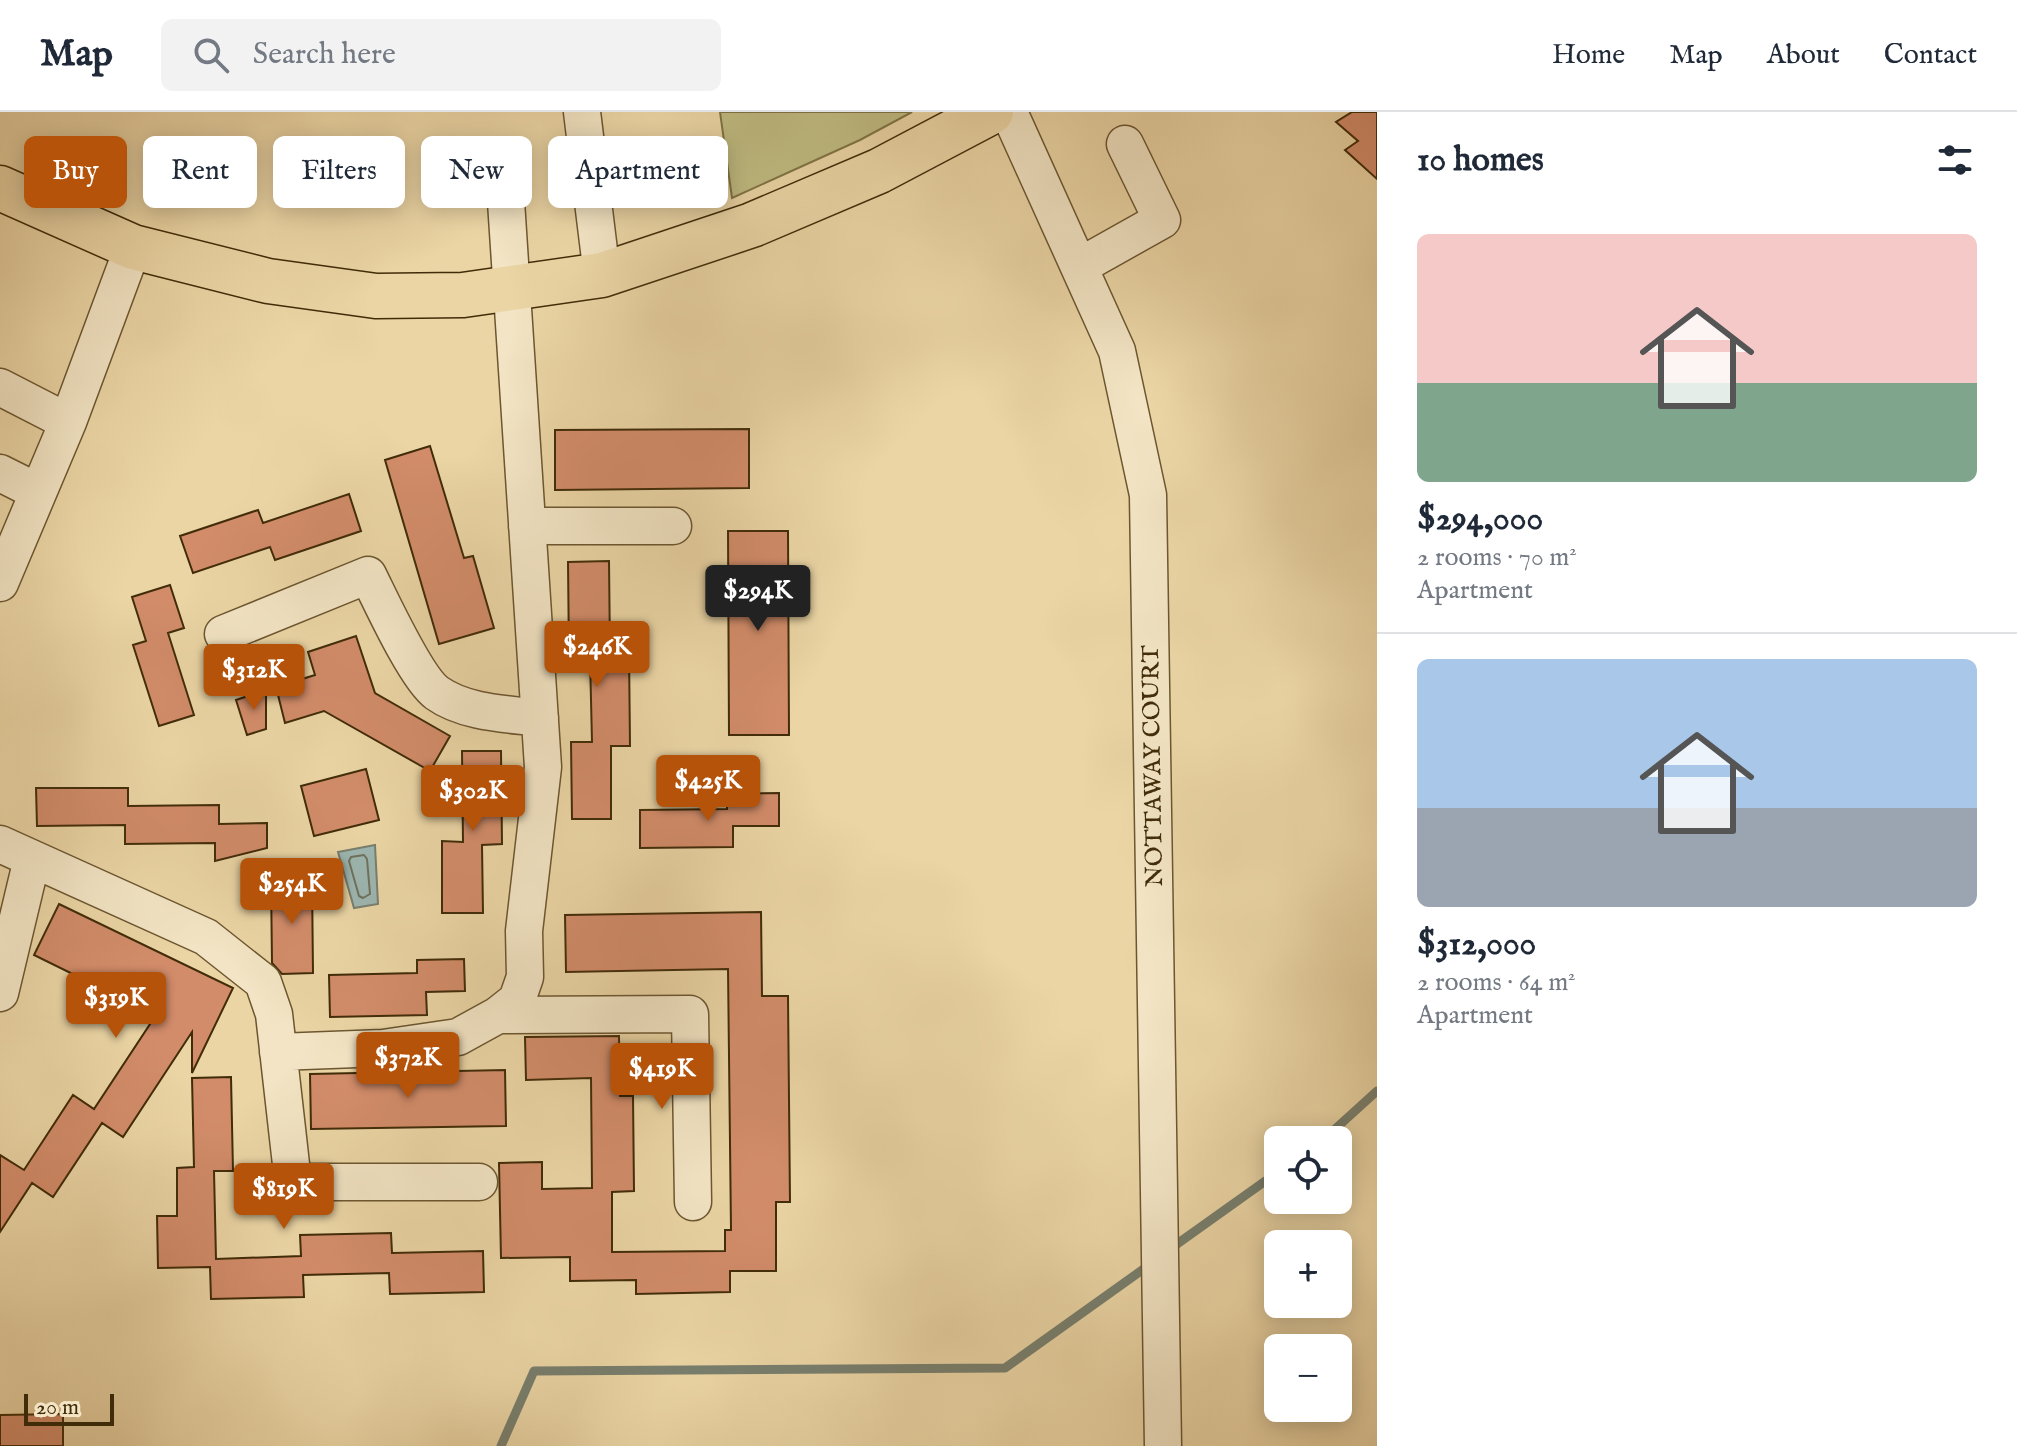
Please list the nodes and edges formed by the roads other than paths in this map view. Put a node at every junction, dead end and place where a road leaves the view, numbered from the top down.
1 (582, 112) edge
2 (991, 112) edge
3 (1009, 112) edge
4 (1125, 144) dead end
5 (0, 188) edge
6 (506, 208) edge
7 (133, 247) junction
8 (1080, 266) junction
9 (602, 275) junction
10 (512, 289) junction
11 (0, 387) edge
12 (68, 422) junction
13 (0, 473) edge
14 (38, 492) junction
15 (527, 526) junction
16 (673, 526) dead end
17 (0, 583) edge
18 (223, 634) dead end
19 (540, 718) junction
20 (0, 844) edge
21 (32, 859) junction
22 (0, 993) edge
23 (498, 1015) junction
24 (278, 1052) junction
25 (479, 1182) dead end
26 (693, 1202) dead end
27 (1163, 1446) edge

1 - 9 street
2 - 9 main road
3 - 8 street, NOTTAWAY COURT
4 - 8 street
5 - 7 main road
6 - 10 street
7 - 10 main road
7 - 12 street
8 - 27 street, NOTTAWAY COURT
9 - 10 main road
10 - 15 street
11 - 12 street
12 - 14 street
13 - 14 street
14 - 17 street
15 - 16 street
15 - 19 street
18 - 19 street
19 - 23 street
20 - 21 street
21 - 22 street
21 - 24 street
23 - 24 street
23 - 26 street
24 - 25 street

